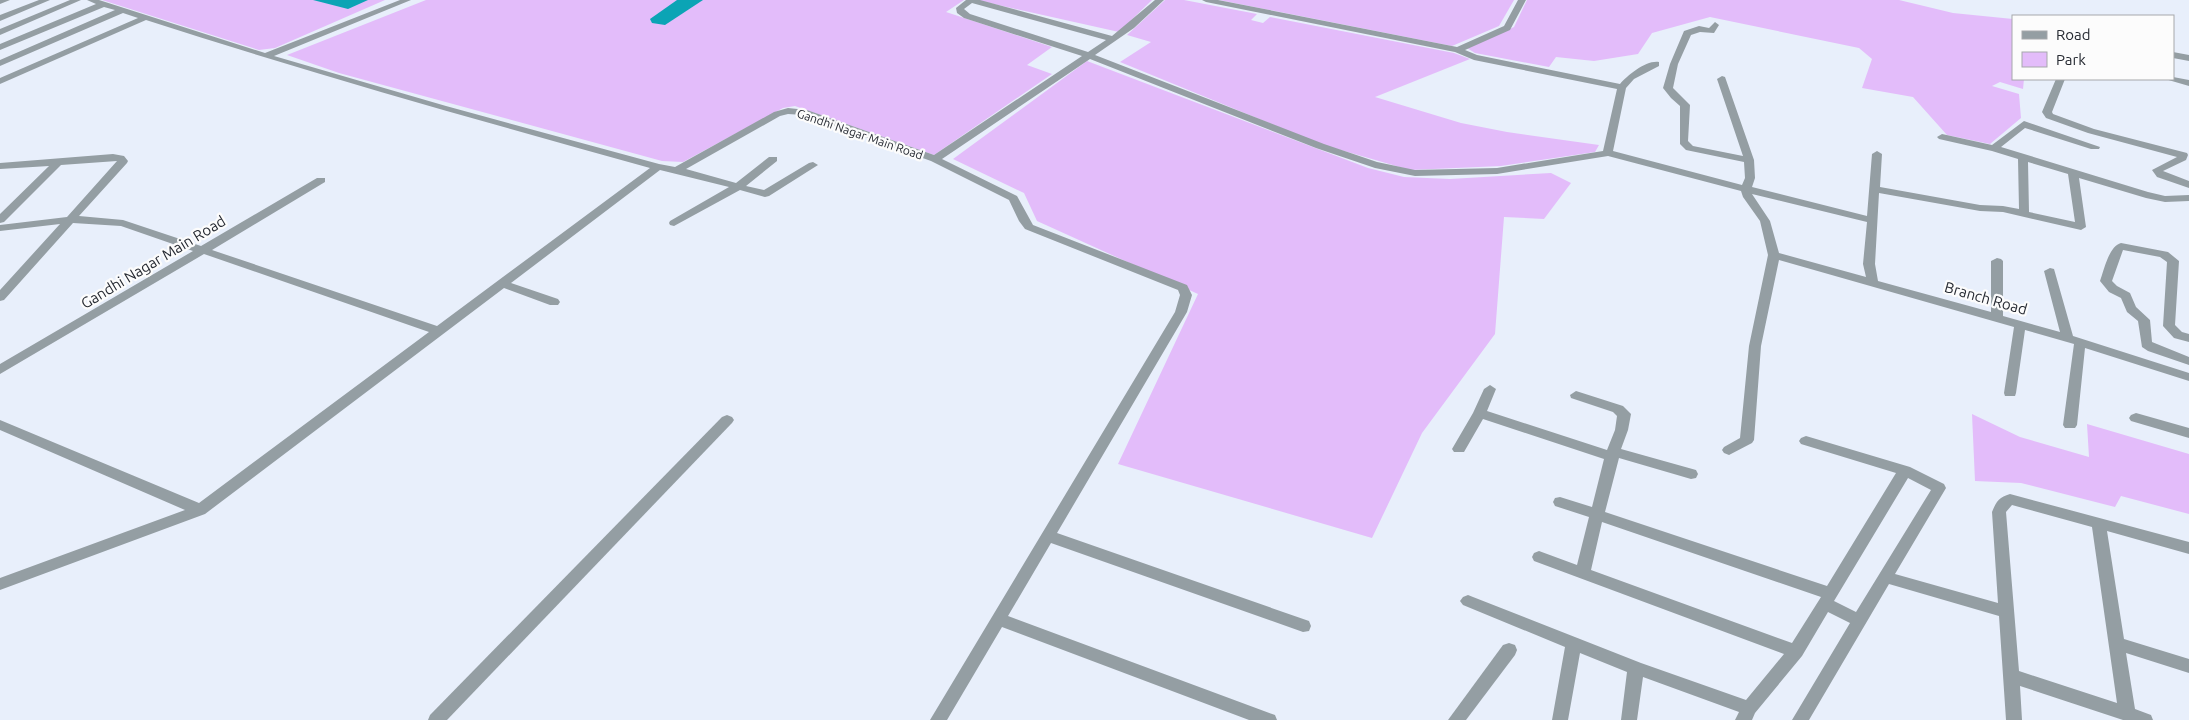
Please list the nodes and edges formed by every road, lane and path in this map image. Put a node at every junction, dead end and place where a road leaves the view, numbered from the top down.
1 (6, 0) edge
2 (46, 0) edge
3 (77, 0) edge
4 (91, 0) edge
5 (407, 0) edge
6 (971, 0) edge
7 (1160, 0) edge
8 (1206, 0) edge
9 (1522, 0) edge
10 (0, 2) edge
11 (103, 4) junction
12 (123, 10) junction
13 (147, 17) junction
14 (0, 18) edge
15 (1715, 25) dead end
16 (0, 32) edge
17 (1113, 39) junction
18 (0, 47) edge
19 (1458, 50) junction
20 (1088, 55) junction
21 (2174, 55) edge
22 (264, 56) junction
23 (2189, 58) edge
24 (0, 64) edge
25 (1656, 64) dead end
26 (1722, 78) dead end
27 (2060, 80) edge
28 (2174, 80) edge
29 (0, 81) edge
30 (2189, 83) edge
31 (1622, 87) junction
32 (1942, 137) dead end
33 (2094, 147) dead end
34 (1994, 148) junction
35 (1608, 154) junction
36 (1877, 154) dead end
37 (2023, 158) junction
38 (773, 159) dead end
39 (936, 159) junction
40 (1749, 160) junction
41 (58, 162) junction
42 (813, 165) dead end
43 (0, 166) edge
44 (658, 167) junction
45 (677, 170) junction
46 (2073, 173) junction
47 (321, 180) dead end
48 (2189, 185) edge
49 (736, 188) junction
50 (1874, 189) junction
51 (1746, 190) junction
52 (2189, 198) edge
53 (2024, 213) junction
54 (71, 218) junction
55 (0, 220) edge
56 (1872, 220) junction
57 (674, 223) dead end
58 (0, 228) edge
59 (204, 250) junction
60 (1774, 256) junction
61 (1997, 261) dead end
62 (2050, 271) dead end
63 (1873, 283) junction
64 (502, 284) junction
65 (0, 296) edge
66 (554, 302) dead end
67 (1996, 318) junction
68 (2144, 320) junction
69 (2020, 324) junction
70 (2169, 326) junction
71 (439, 331) junction
72 (2189, 338) edge
73 (2074, 340) junction
74 (2189, 360) edge
75 (0, 370) edge
76 (2189, 377) edge
77 (1490, 389) dead end
78 (2010, 393) dead end
79 (1576, 395) dead end
80 (1480, 413) junction
81 (2136, 418) dead end
82 (727, 420) dead end
83 (0, 425) edge
84 (2070, 426) dead end
85 (2189, 432) edge
86 (1806, 441) dead end
87 (1459, 449) dead end
88 (1729, 450) dead end
89 (1613, 454) junction
90 (1905, 471) junction
91 (1691, 474) dead end
92 (1560, 502) dead end
93 (200, 510) junction
94 (1596, 514) junction
95 (2099, 523) junction
96 (1049, 536) junction
97 (2189, 548) edge
98 (1539, 557) dead end
99 (1583, 573) junction
100 (1886, 577) junction
101 (0, 584) edge
102 (1828, 599) junction
103 (1468, 601) dead end
104 (2007, 612) junction
105 (999, 619) junction
106 (1860, 621) junction
107 (1302, 626) dead end
108 (1574, 643) junction
109 (2118, 644) junction
110 (1509, 650) dead end
111 (1796, 651) junction
112 (2189, 666) edge
113 (1636, 668) junction
114 (2012, 676) junction
115 (1746, 714) edge
116 (2127, 714) junction
117 (436, 720) edge
118 (938, 720) edge
119 (1270, 720) edge
120 (1456, 720) edge
121 (1560, 720) edge
122 (1629, 720) edge
123 (1800, 720) edge
124 (2014, 720) edge
125 (2145, 720) edge

1 - 10 street
2 - 14 street
3 - 16 street
4 - 11 street
5 - 22 street
6 - 17 street
6 - 20 street
7 - 17 street, Gandhi Nagar Main Road
8 - 19 street
9 - 19 street
11 - 12 street
11 - 18 street
12 - 13 street
12 - 24 street
13 - 22 street
13 - 29 street
15 - 40 street
17 - 20 street, Gandhi Nagar Main Road
19 - 31 street
20 - 35 street
20 - 39 street, Gandhi Nagar Main Road
21 - 23 street
22 - 44 street
25 - 31 street
26 - 40 street
27 - 48 street
28 - 30 street
31 - 35 street
32 - 34 street
33 - 34 street
34 - 37 street
35 - 51 street
36 - 50 street
37 - 46 street
37 - 53 street
38 - 49 street
39 - 45 street, Gandhi Nagar Main Road
39 - 96 street
40 - 51 street
41 - 43 street
41 - 54 street
41 - 55 street
42 - 49 street
44 - 45 street
44 - 64 street
45 - 49 street
46 - 52 street
46 - 53 street
47 - 59 street, Gandhi Nagar Main Road
49 - 57 street
50 - 53 street
50 - 56 street
51 - 56 street
51 - 60 street
54 - 58 street
54 - 59 street
54 - 65 street
56 - 63 street
59 - 71 street
59 - 75 street, Gandhi Nagar Main Road
60 - 63 street, Branch Road
60 - 88 street
61 - 67 street
62 - 73 street
63 - 67 street, Branch Road
64 - 66 street
64 - 71 street
67 - 69 street, Branch Road
68 - 70 street
68 - 70 street
68 - 74 street
69 - 73 street, Branch Road
69 - 78 street
70 - 72 street
71 - 93 street
73 - 76 street, Branch Road
73 - 84 street
77 - 80 street
79 - 89 street
80 - 87 street
80 - 89 street
81 - 85 street
82 - 117 street
83 - 93 street
86 - 90 street
89 - 91 street
89 - 94 street
90 - 100 street
90 - 102 street
92 - 94 street
93 - 101 street
94 - 99 street
94 - 102 street
95 - 97 street
95 - 104 street
95 - 109 street
96 - 105 street
96 - 107 street
98 - 99 street
99 - 111 street
100 - 104 street
100 - 106 street
102 - 106 street
102 - 111 street
103 - 108 street
104 - 114 street
105 - 118 street
105 - 119 street
106 - 123 street
108 - 113 street
108 - 121 street
109 - 112 street
109 - 116 street
110 - 120 street
111 - 115 street
113 - 115 street
113 - 122 street
114 - 116 street
114 - 124 street
116 - 125 street

